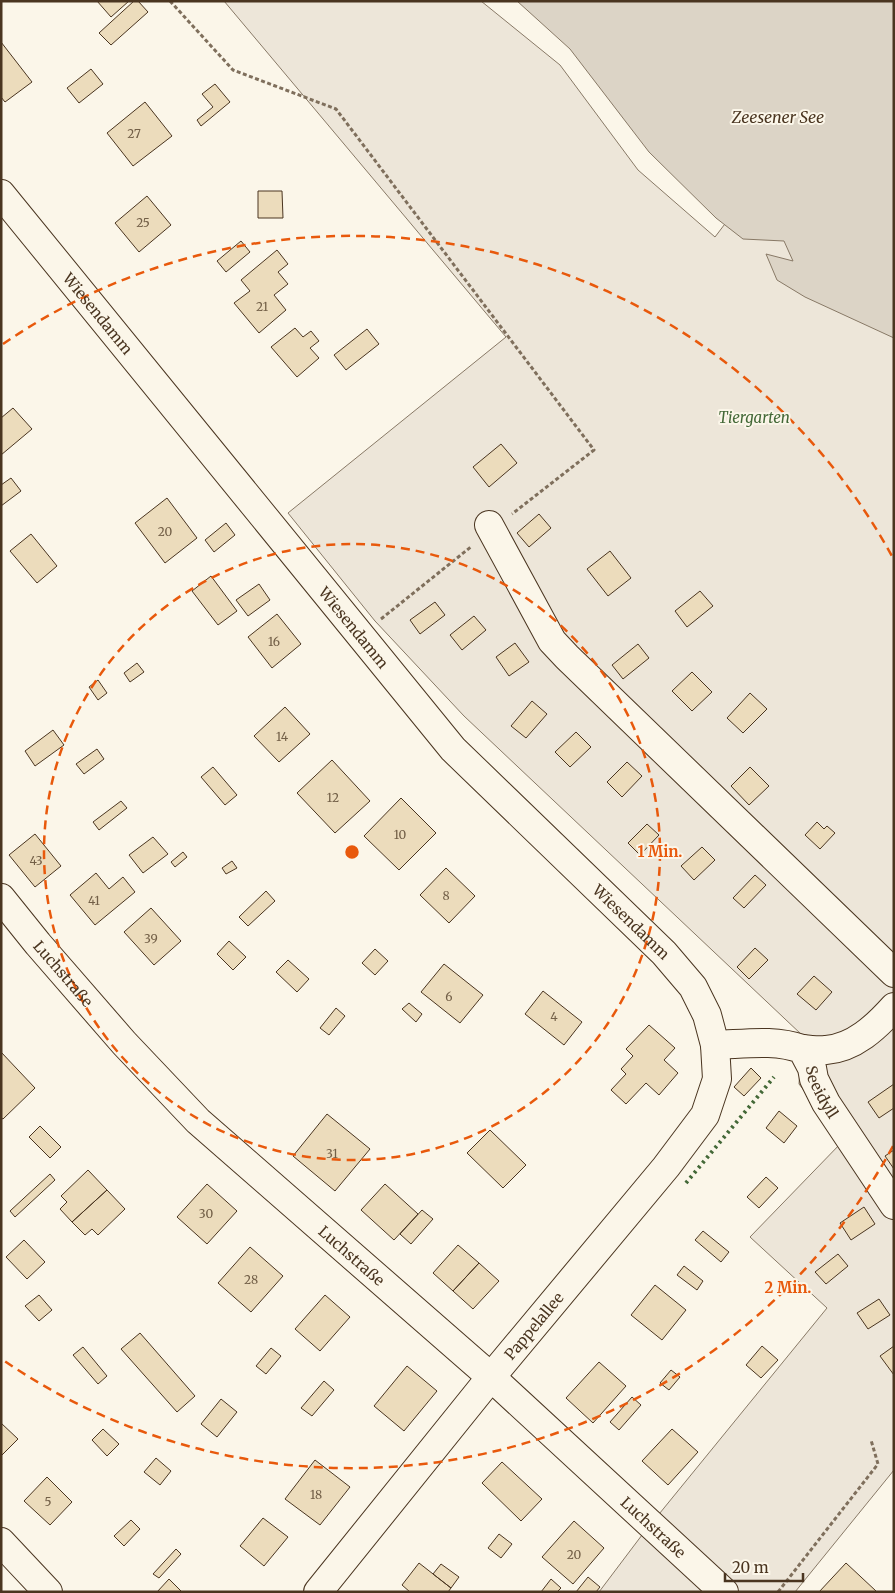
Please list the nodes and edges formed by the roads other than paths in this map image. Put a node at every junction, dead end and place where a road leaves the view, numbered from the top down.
1 (1, 194) edge
2 (491, 527) road end
3 (1, 898) edge
4 (894, 972) edge
5 (894, 1007) edge
6 (715, 1045) junction
7 (802, 1049) junction
8 (894, 1205) edge
9 (491, 1377) junction
10 (1, 1542) edge
11 (48, 1592) edge
12 (318, 1592) edge
13 (724, 1592) edge

1 - 6 street, Wiesendamm
2 - 4 street
3 - 9 street, Luchstraße
5 - 7 street
6 - 7 street, Seeidyll
6 - 9 street, Pappelallee
7 - 8 street, Seeidyll
9 - 12 street, Pappelallee
9 - 13 street, Luchstraße
10 - 11 street

